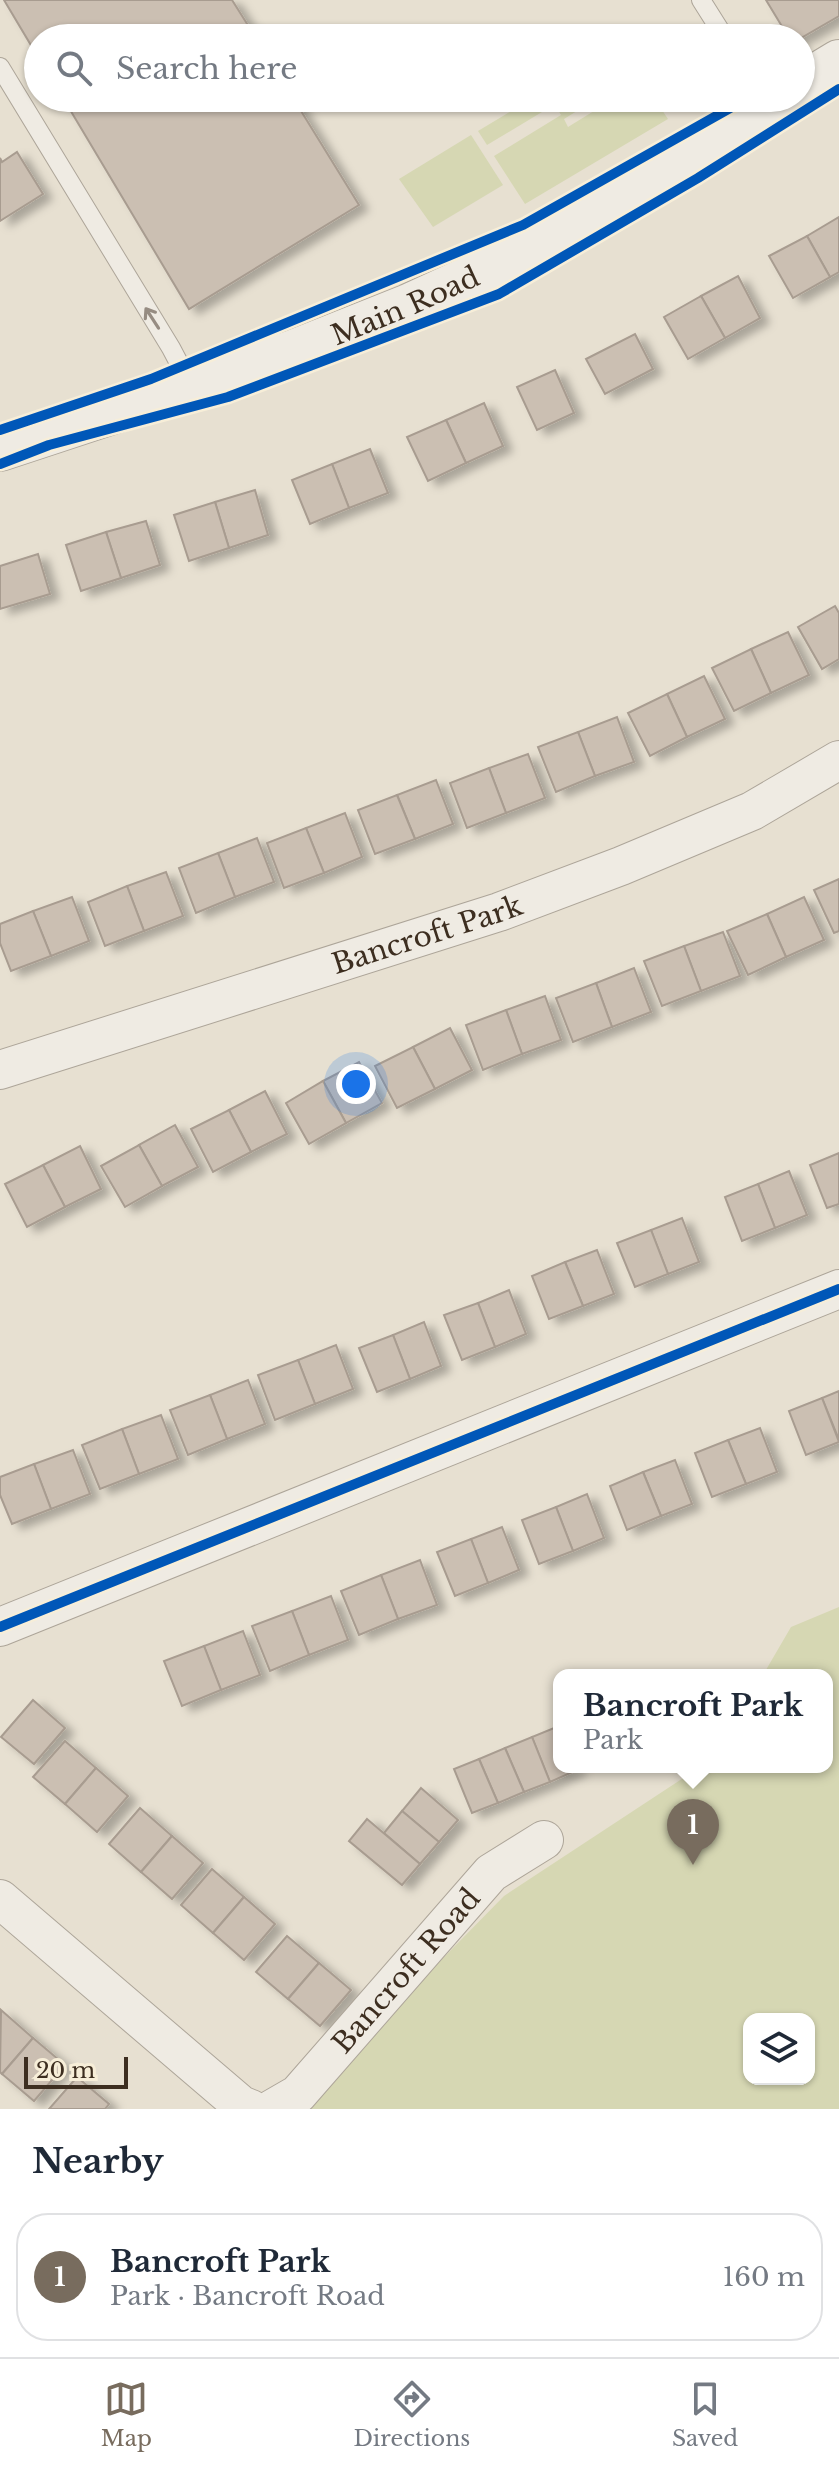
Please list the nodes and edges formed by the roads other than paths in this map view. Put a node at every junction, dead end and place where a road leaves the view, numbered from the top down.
1 (701, 0) edge
2 (716, 24) edge
3 (839, 62) edge
4 (0, 67) edge
5 (815, 76) edge
6 (24, 106) edge
7 (27, 112) edge
8 (754, 112) edge
9 (191, 386) junction
10 (0, 449) edge
11 (839, 760) edge
12 (0, 1070) edge
13 (839, 1289) edge
14 (0, 1627) edge
15 (544, 1840) dead end
16 (0, 1899) edge
17 (251, 2109) edge
18 (272, 2109) edge

1 - 2 lane
3 - 5 street, Main Road
6 -> 4 lane
9 -> 7 lane
8 - 9 street, Main Road
9 - 10 street, Main Road
11 - 12 street, Bancroft Park
13 - 14 street
15 - 18 street, Bancroft Road
16 - 17 street

